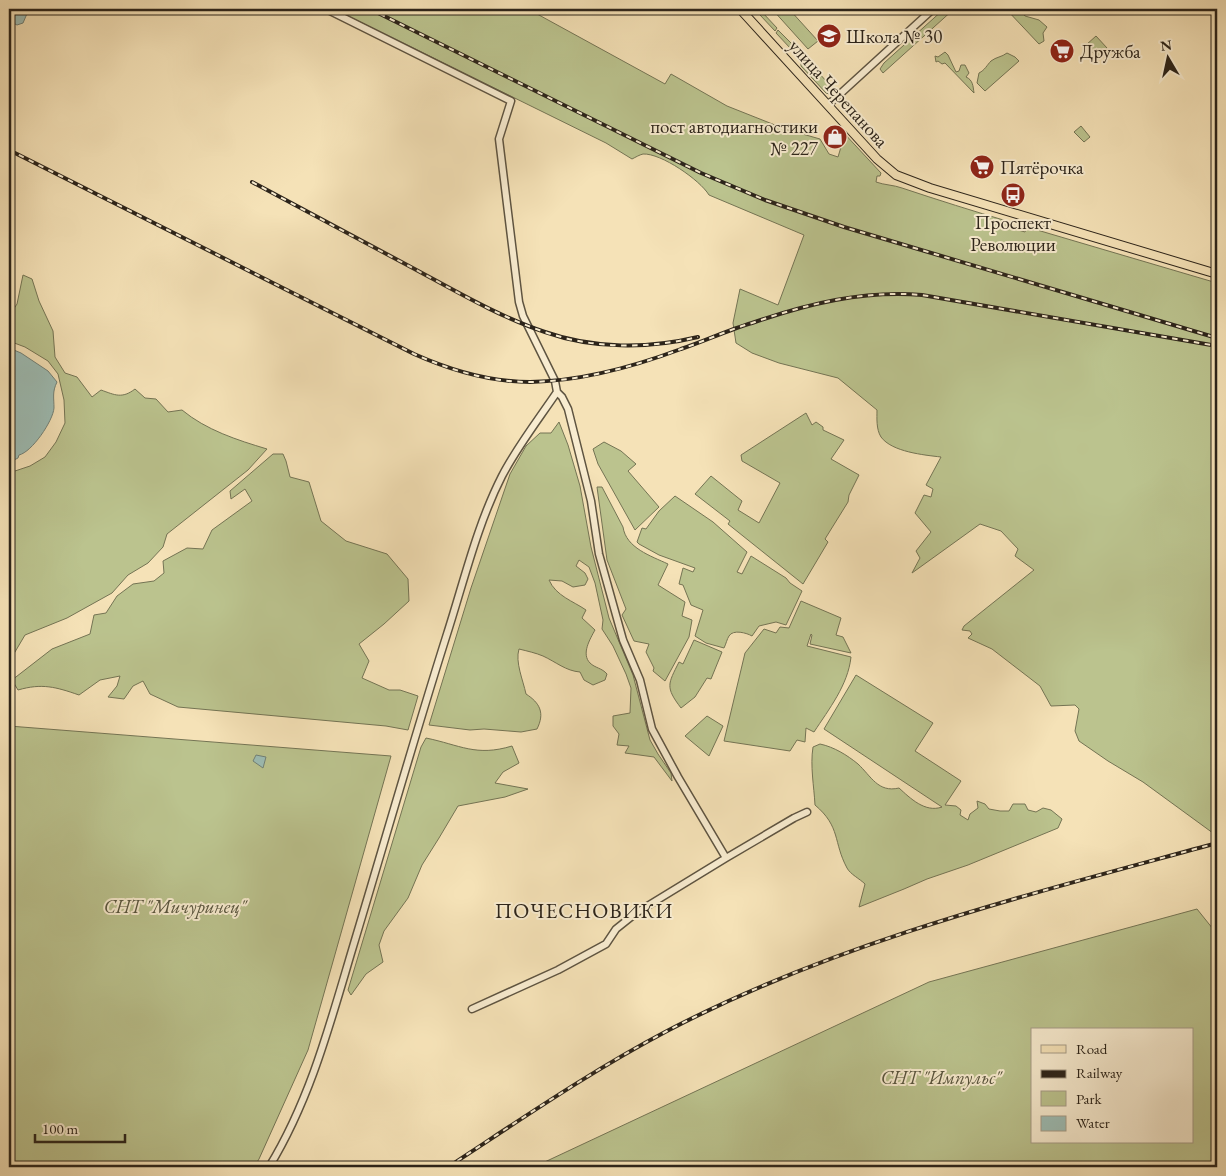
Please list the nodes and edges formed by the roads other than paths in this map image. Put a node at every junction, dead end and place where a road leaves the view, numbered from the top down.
1 (326, 9) edge
2 (740, 9) edge
3 (933, 9) edge
4 (828, 105) junction
5 (1217, 274) edge
6 (557, 392) junction
7 (807, 812) dead end
8 (726, 858) junction
9 (472, 1009) dead end
10 (269, 1167) edge

1 - 6 street
2 - 4 main road, улица Черепанова
3 - 4 street
4 - 5 main road, улица Черепанова
6 - 8 street
6 - 10 street
7 - 8 street
8 - 9 street

